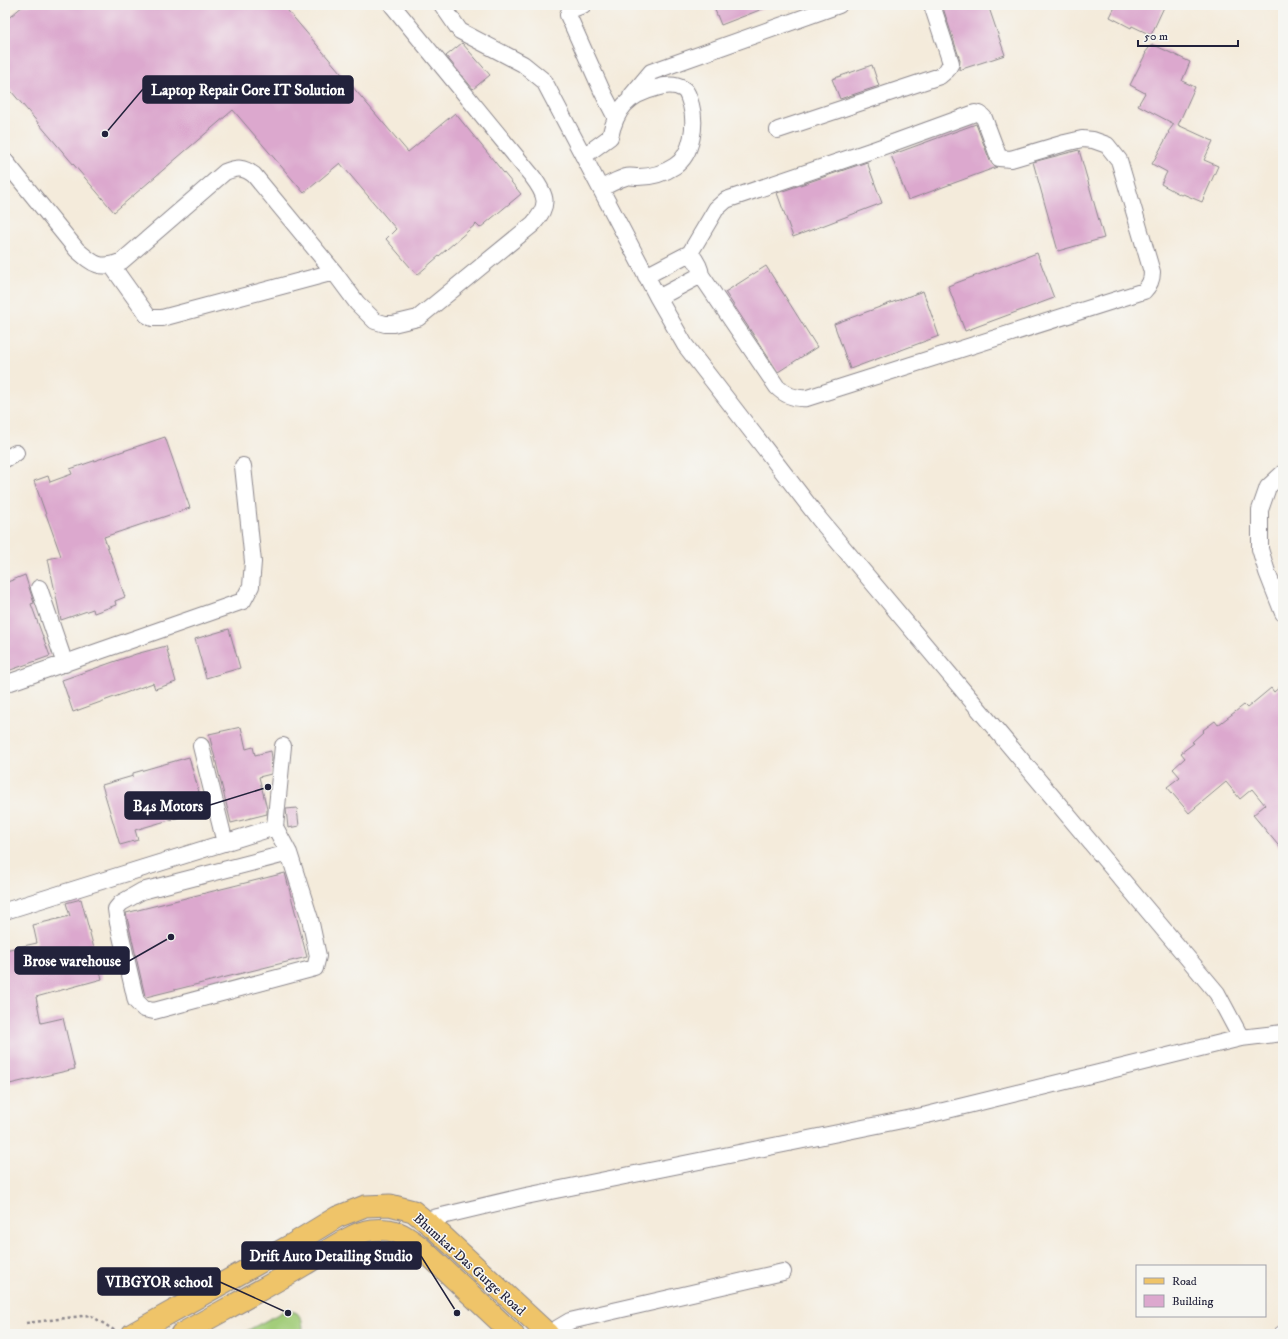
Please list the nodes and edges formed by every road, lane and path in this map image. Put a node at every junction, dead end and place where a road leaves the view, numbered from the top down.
1 (392, 5) edge
2 (442, 5) edge
3 (583, 5) edge
4 (839, 5) edge
5 (932, 5) edge
6 (627, 100) junction
7 (616, 118) junction
8 (778, 130) dead end
9 (584, 156) junction
10 (5, 161) edge
11 (601, 188) junction
12 (690, 253) junction
13 (112, 266) junction
14 (334, 272) junction
15 (701, 275) junction
16 (646, 276) junction
17 (658, 298) junction
18 (243, 466) dead end
19 (1283, 473) edge
20 (39, 588) dead end
21 (1283, 613) edge
22 (65, 664) junction
23 (5, 684) edge
24 (201, 746) dead end
25 (283, 746) dead end
26 (274, 828) junction
27 (225, 843) junction
28 (289, 853) junction
29 (5, 911) edge
30 (1283, 1033) edge
31 (1241, 1038) junction
32 (424, 1220) junction
33 (402, 1233) junction
34 (783, 1272) dead end
35 (26, 1323) dead end
36 (190, 1332) edge
37 (121, 1334) edge
38 (132, 1334) edge
39 (511, 1334) edge
40 (548, 1334) edge

1 - 14 street
2 - 9 street
3 - 7 street
4 - 6 street
5 - 8 street
6 - 7 street
6 - 11 street
7 - 9 street
9 - 11 street
10 - 13 street
11 - 16 street
12 - 15 street
12 - 15 street
12 - 16 street
13 - 14 street
13 - 14 street
15 - 17 street
16 - 17 street
17 - 31 street
18 - 22 street
19 - 21 street
20 - 22 street
22 - 23 street
24 - 27 street
25 - 26 street
26 - 27 street
26 - 28 street
27 - 29 street
28 - 28 street
30 - 31 street
31 - 32 street
32 - 33 main road
32 - 38 main road, Bhumkar Das Gurge Road
32 - 40 main road, Bhumkar Das Gurge Road
33 - 36 main road, Bhumkar Das Gurge Road
33 - 39 main road, Bhumkar Das Gurge Road
34 - 40 street
35 - 37 path

